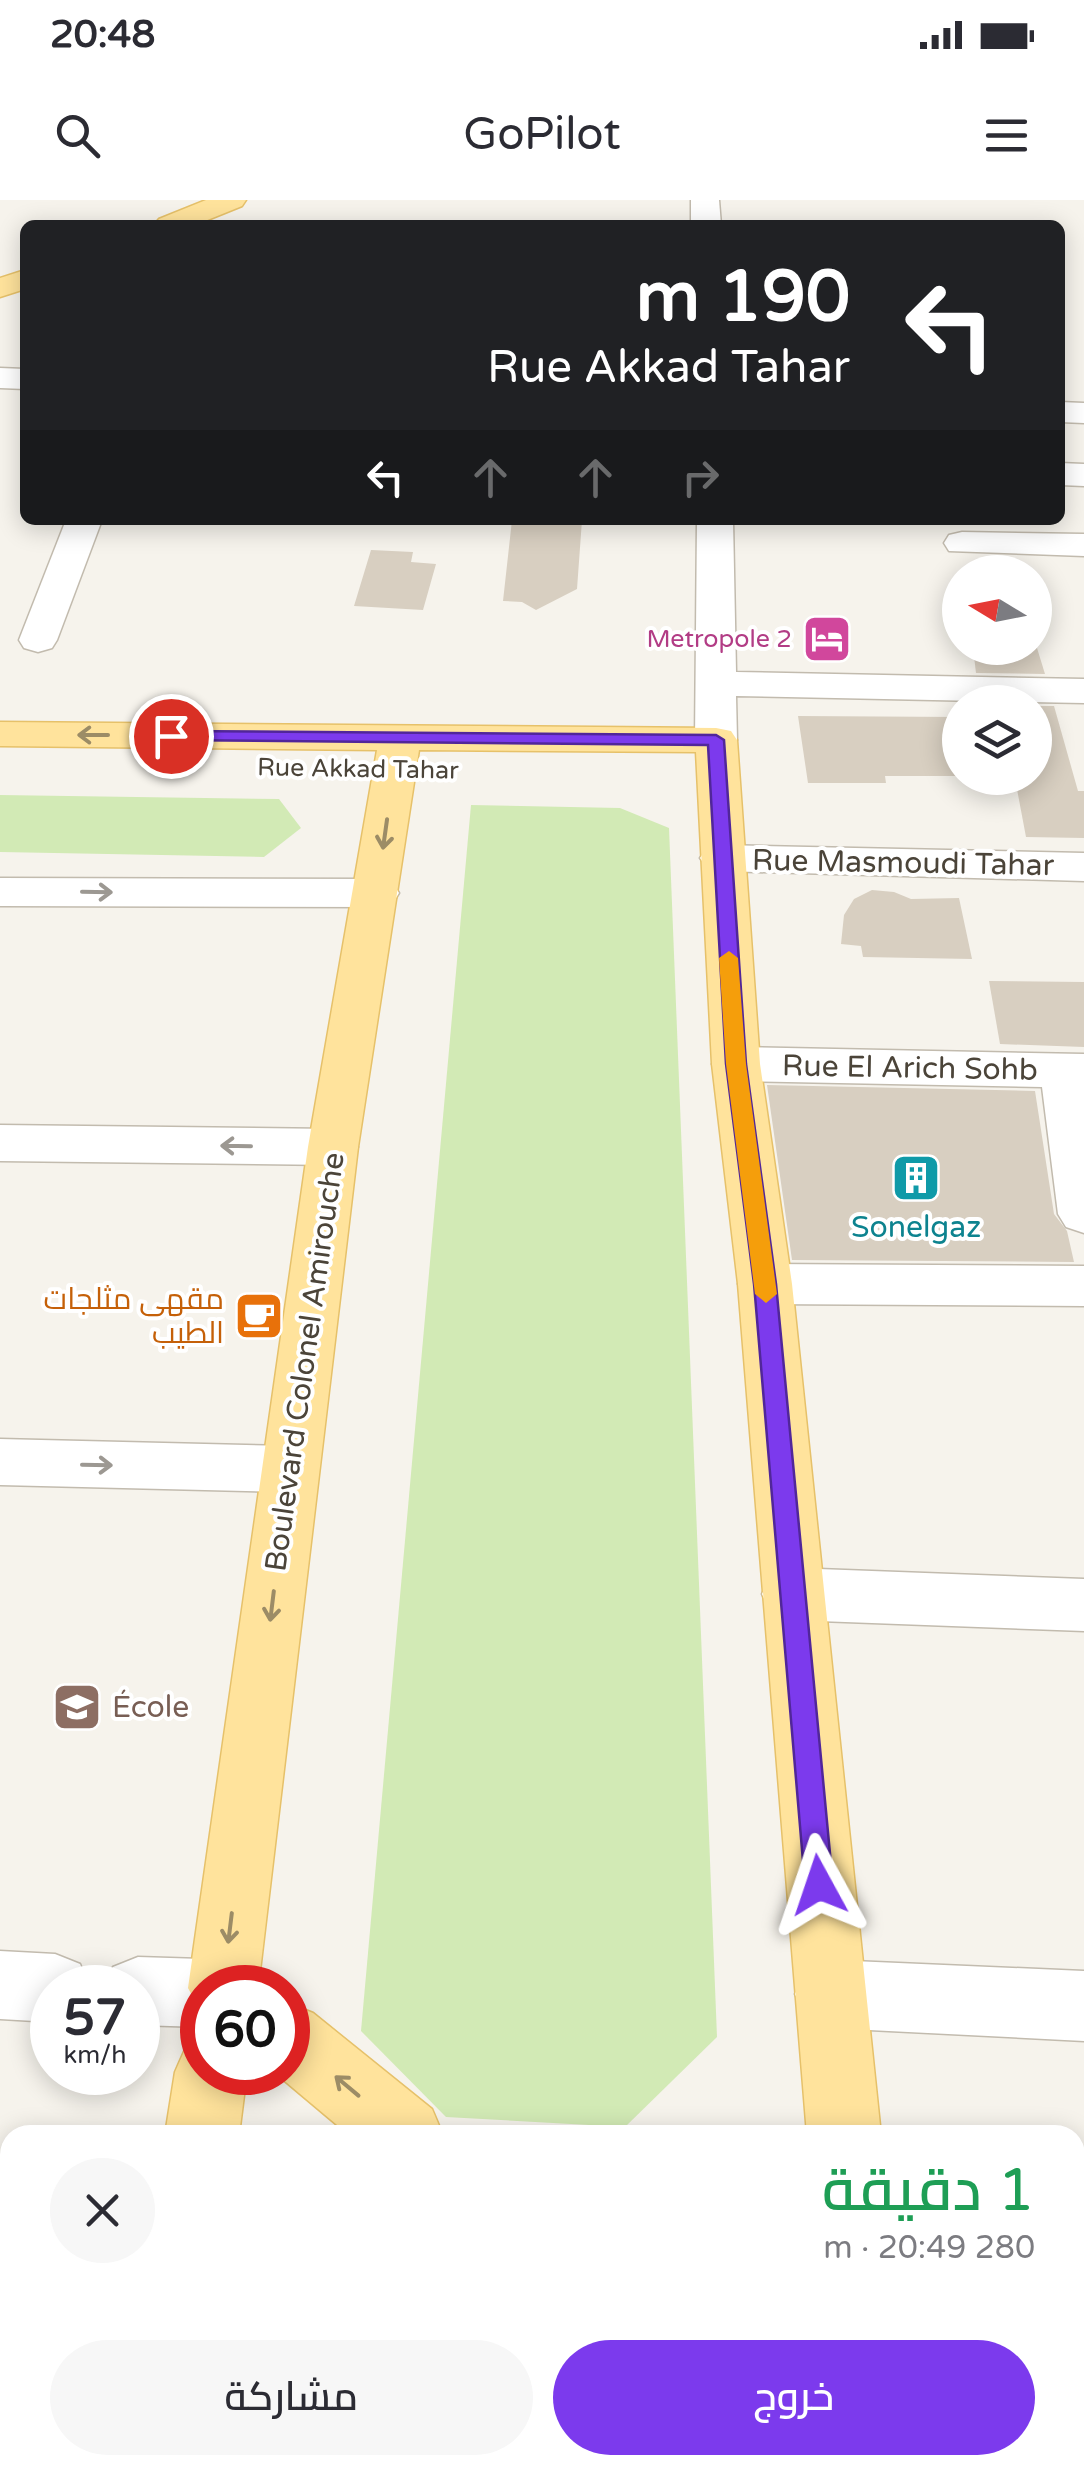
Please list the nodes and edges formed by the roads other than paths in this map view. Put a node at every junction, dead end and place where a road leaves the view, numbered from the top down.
1 (232, 200) edge
2 (204, 206) edge
3 (178, 220) edge
4 (82, 525) edge
5 (715, 525) edge
6 (962, 543) dead end
7 (1084, 545) edge
8 (38, 640) dead end
9 (716, 684) junction
10 (1084, 691) edge
11 (0, 734) edge
12 (397, 754) junction
13 (716, 758) junction
14 (0, 762) edge
15 (722, 858) junction
16 (1084, 866) edge
17 (0, 892) edge
18 (376, 893) junction
19 (736, 1064) junction
20 (1074, 1071) edge
21 (0, 1143) edge
22 (333, 1147) junction
23 (1084, 1214) edge
24 (765, 1284) junction
25 (1084, 1286) edge
26 (0, 1462) edge
27 (290, 1469) junction
28 (792, 1594) junction
29 (1084, 1605) edge
30 (226, 1965) edge
31 (0, 1986) edge
32 (30, 1987) edge
33 (830, 1994) junction
34 (1084, 2006) edge
35 (310, 2056) edge
36 (208, 2095) edge
37 (203, 2125) edge
38 (394, 2125) edge
39 (835, 2125) edge

1 - 2 main road
2 - 3 main road
4 - 8 street
5 - 9 street
6 - 7 street
9 - 10 street
9 - 13 street
12 -> 11 main road, Rue Akkad Tahar
12 - 13 main road, Rue Akkad Tahar
12 - 14 main road, Rue Akkad Tahar
12 -> 18 main road, Boulevard Colonel Amirouche
13 - 15 main road
15 - 16 street, Rue Masmoudi Tahar
15 - 19 main road
17 -> 18 street
18 - 22 main road, Boulevard Colonel Amirouche
19 - 20 street, Rue El Arich Sohb
19 - 24 main road
20 - 23 street
22 -> 21 street
22 - 27 main road, Boulevard Colonel Amirouche
24 - 25 street
24 - 28 main road
26 -> 27 street
27 -> 30 main road, Boulevard Colonel Amirouche
28 - 29 street
28 - 33 main road
31 - 32 street
33 - 34 street
33 - 39 main road
38 -> 35 main road
36 - 37 main road

